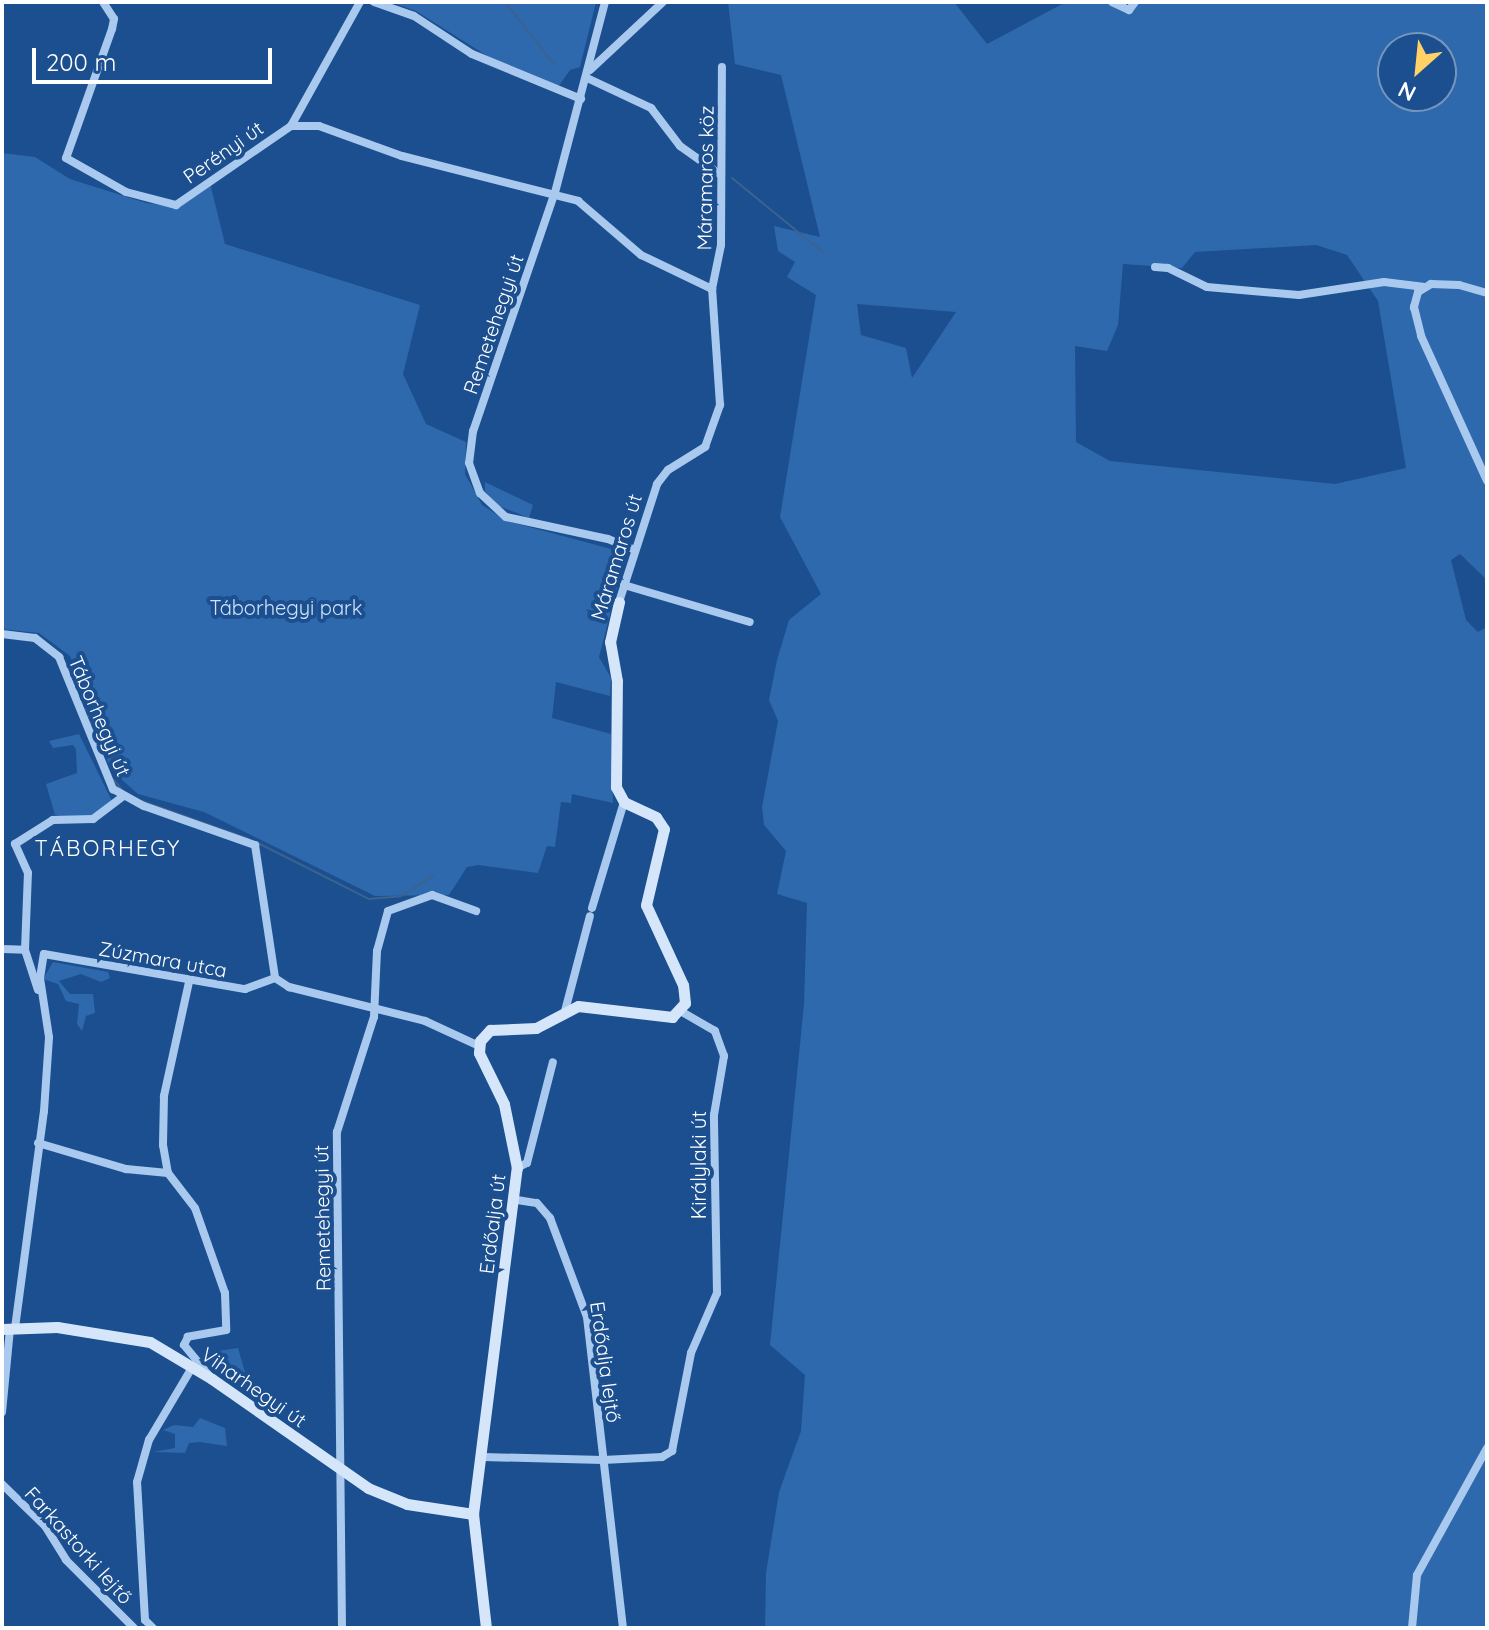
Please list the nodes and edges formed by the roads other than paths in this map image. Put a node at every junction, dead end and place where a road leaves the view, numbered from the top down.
1 (103, 2) edge
2 (360, 2) edge
3 (374, 2) edge
4 (605, 2) edge
5 (663, 2) edge
6 (1112, 2) edge
7 (1132, 6) edge
8 (722, 67) dead end
9 (589, 74) junction
10 (581, 99) junction
11 (291, 126) junction
12 (721, 175) junction
13 (555, 192) junction
14 (1155, 267) dead end
15 (1423, 287) junction
16 (712, 289) junction
17 (1487, 293) edge
18 (1487, 481) edge
19 (635, 550) junction
20 (624, 585) junction
21 (619, 602) joint
22 (750, 622) dead end
23 (2, 634) edge
24 (123, 796) junction
25 (624, 802) junction
26 (476, 911) dead end
27 (2, 949) edge
28 (25, 950) junction
29 (275, 978) junction
30 (189, 982) junction
31 (41, 999) junction
32 (374, 1007) junction
33 (565, 1011) junction
34 (681, 1011) junction
35 (479, 1046) junction
36 (553, 1062) dead end
37 (38, 1143) junction
38 (517, 1168) junction
39 (168, 1173) junction
40 (517, 1200) junction
41 (9, 1329) edge
42 (193, 1366) junction
43 (212, 1379) junction
44 (2, 1412) edge
45 (1487, 1448) edge
46 (483, 1457) junction
47 (603, 1460) junction
48 (619, 1460) junction
49 (340, 1469) junction
50 (605, 1481) junction
51 (2, 1484) edge
52 (473, 1514) junction
53 (134, 1628) edge
54 (153, 1628) edge
55 (342, 1628) edge
56 (486, 1628) edge
57 (623, 1628) edge
58 (1412, 1628) edge

1 - 11 street, Perényi út
2 - 11 street, Perényi út
3 - 10 street
4 - 9 street, Remetehegyi út
5 - 9 street
6 - 7 street
8 - 12 street, Máramaros köz
9 - 10 street, Remetehegyi út
9 - 12 street
10 - 13 street, Remetehegyi út
11 - 13 street, Perényi út
12 - 16 street, Máramaros köz
13 - 16 street
13 - 19 street, Remetehegyi út
14 - 15 street
15 - 17 street
15 - 18 street
16 - 19 street, Máramaros út
19 - 20 street, Máramaros út
20 - 21 street, Máramaros út
20 - 22 street
21 - 25 street, Máramaros út
23 - 24 street, Táborhegyi út
24 - 28 street
24 - 29 street, Táborhegyi út
25 - 33 street
25 - 34 street
26 - 32 street, Remetehegyi út
27 - 28 street
28 - 31 street
29 - 30 street, Zúzmara utca
29 - 32 street
30 - 31 street, Zúzmara utca
30 - 39 street
31 - 37 street
32 - 35 street
32 - 49 street, Remetehegyi út
33 - 34 street
33 - 35 street
34 - 48 street, Királylaki út
35 - 38 street, Erdőalja út
36 - 38 street
37 - 39 street
37 - 41 street
38 - 40 street, Erdőalja út
39 - 43 street
40 - 46 street, Erdőalja út
40 - 47 street, Erdőalja lejtő
41 - 42 street, Viharhegyi út
41 - 44 street
42 - 43 street, Viharhegyi út
42 - 54 street, Farkastorki lejtő
43 - 49 street, Viharhegyi út
45 - 58 street
46 - 47 street, Királylaki út
46 - 52 street, Erdőalja út
47 - 48 street, Királylaki út
47 - 50 street
48 - 50 street
49 - 52 street, Viharhegyi út
49 - 55 street, Remetehegyi út
50 - 57 street
51 - 53 street, Farkastorki lejtő
52 - 56 street, Erdőalja út

